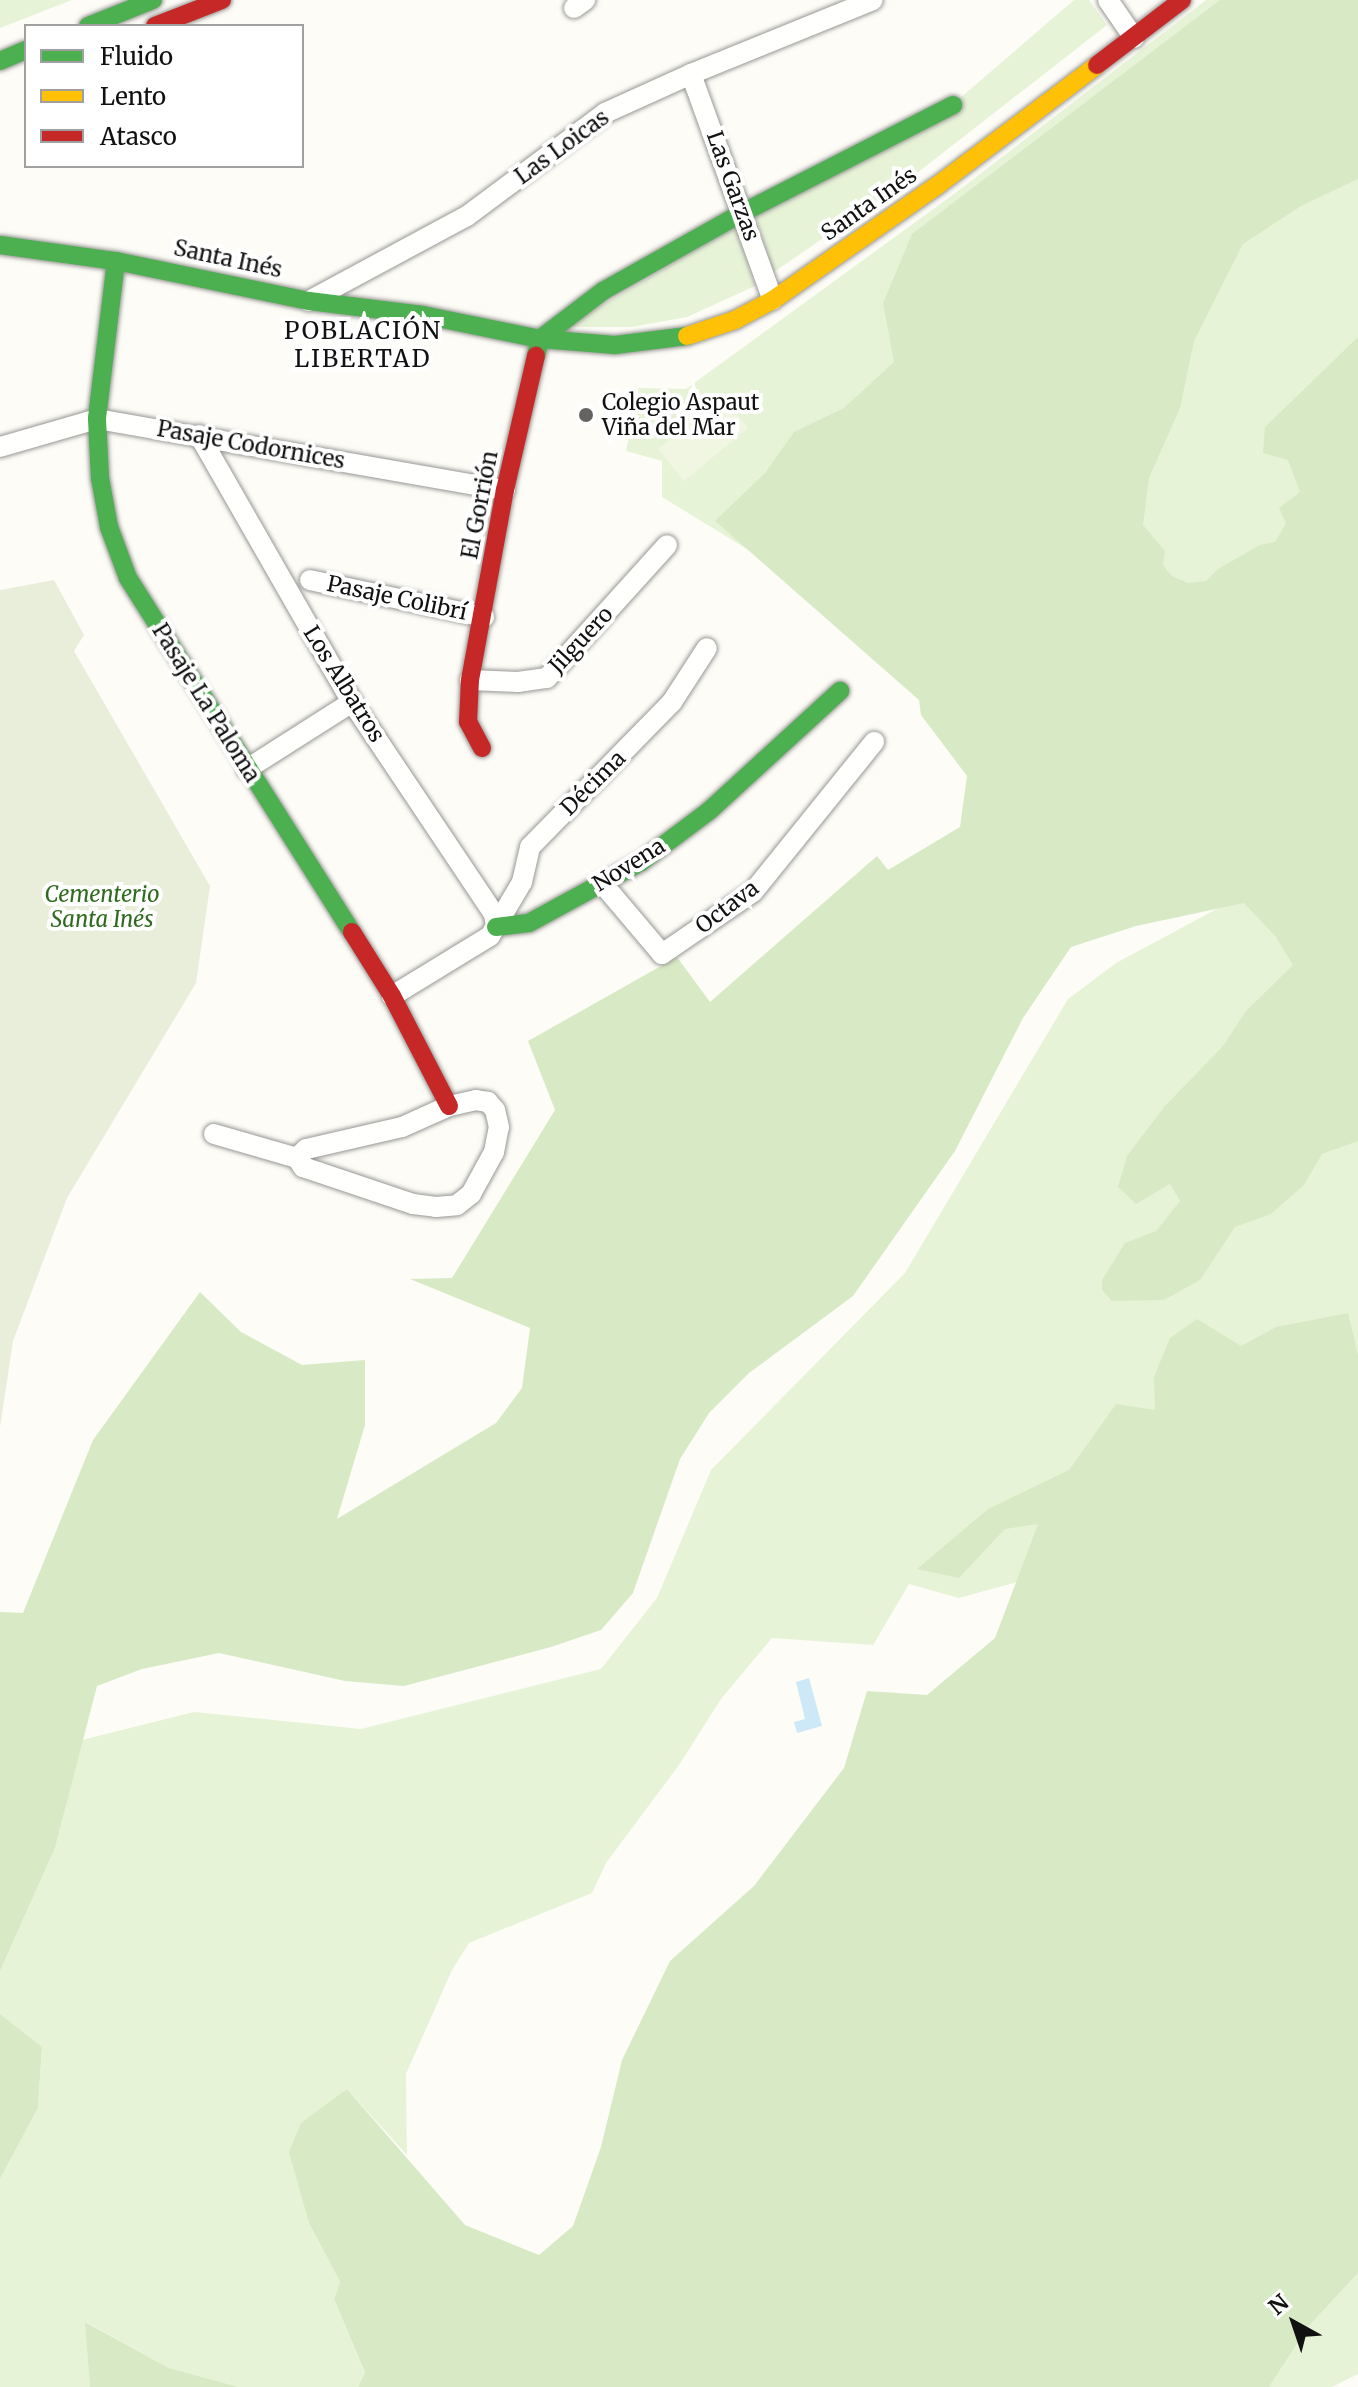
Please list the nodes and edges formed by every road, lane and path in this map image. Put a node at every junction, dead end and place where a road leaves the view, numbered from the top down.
1 (153, 0) edge
2 (222, 0) edge
3 (873, 0) edge
4 (1108, 0) edge
5 (1182, 0) edge
6 (93, 24) edge
7 (160, 24) edge
8 (1134, 38) junction
9 (24, 51) edge
10 (0, 61) edge
11 (691, 74) junction
12 (953, 105) dead end
13 (744, 212) junction
14 (0, 245) edge
15 (116, 261) junction
16 (773, 300) junction
17 (309, 301) junction
18 (540, 339) junction
19 (97, 419) junction
20 (199, 435) junction
21 (0, 447) edge
22 (505, 490) junction
23 (667, 545) dead end
24 (310, 580) dead end
25 (484, 617) junction
26 (707, 648) dead end
27 (470, 680) junction
28 (840, 691) dead end
29 (352, 702) junction
30 (874, 742) dead end
31 (482, 748) dead end
32 (247, 769) junction
33 (602, 883) junction
34 (496, 927) junction
35 (392, 996) junction
36 (449, 1106) junction
37 (214, 1134) dead end
38 (297, 1158) junction

1 - 6 street
2 - 7 street
3 - 11 street, Las Loicas
4 - 8 street
5 - 8 street, Santa Inés
8 - 16 street, Santa Inés
9 - 10 street
11 - 13 street, Las Garzas
11 - 17 street, Las Loicas
12 - 13 street, Santa Inés
13 - 16 street, Las Garzas
13 - 18 street, Santa Inés
14 - 15 street, Santa Inés
15 - 17 street, Santa Inés
15 - 19 street, Pasaje La Paloma
16 - 18 street, Santa Inés
17 - 18 street, Santa Inés
18 - 22 street, El Gorrión
19 - 20 street, Pasaje Codornices
19 - 21 street, Pasaje Codornices
19 - 32 street, Pasaje La Paloma
20 - 22 street, Pasaje Codornices
20 - 29 street, Los Albatros
22 - 25 street, El Gorrión
23 - 27 street, Jilguero
24 - 25 street, Pasaje Colibrí
25 - 27 street, El Gorrión
26 - 34 street, Décima
27 - 31 street, El Gorrión
28 - 33 street, Novena
29 - 32 street
29 - 34 street, Los Albatros
30 - 33 street, Octava
32 - 35 street, Pasaje La Paloma
33 - 34 street, Novena
34 - 35 street, Novena
35 - 36 street, Pasaje La Paloma
36 - 38 street
36 - 38 street
37 - 38 street

